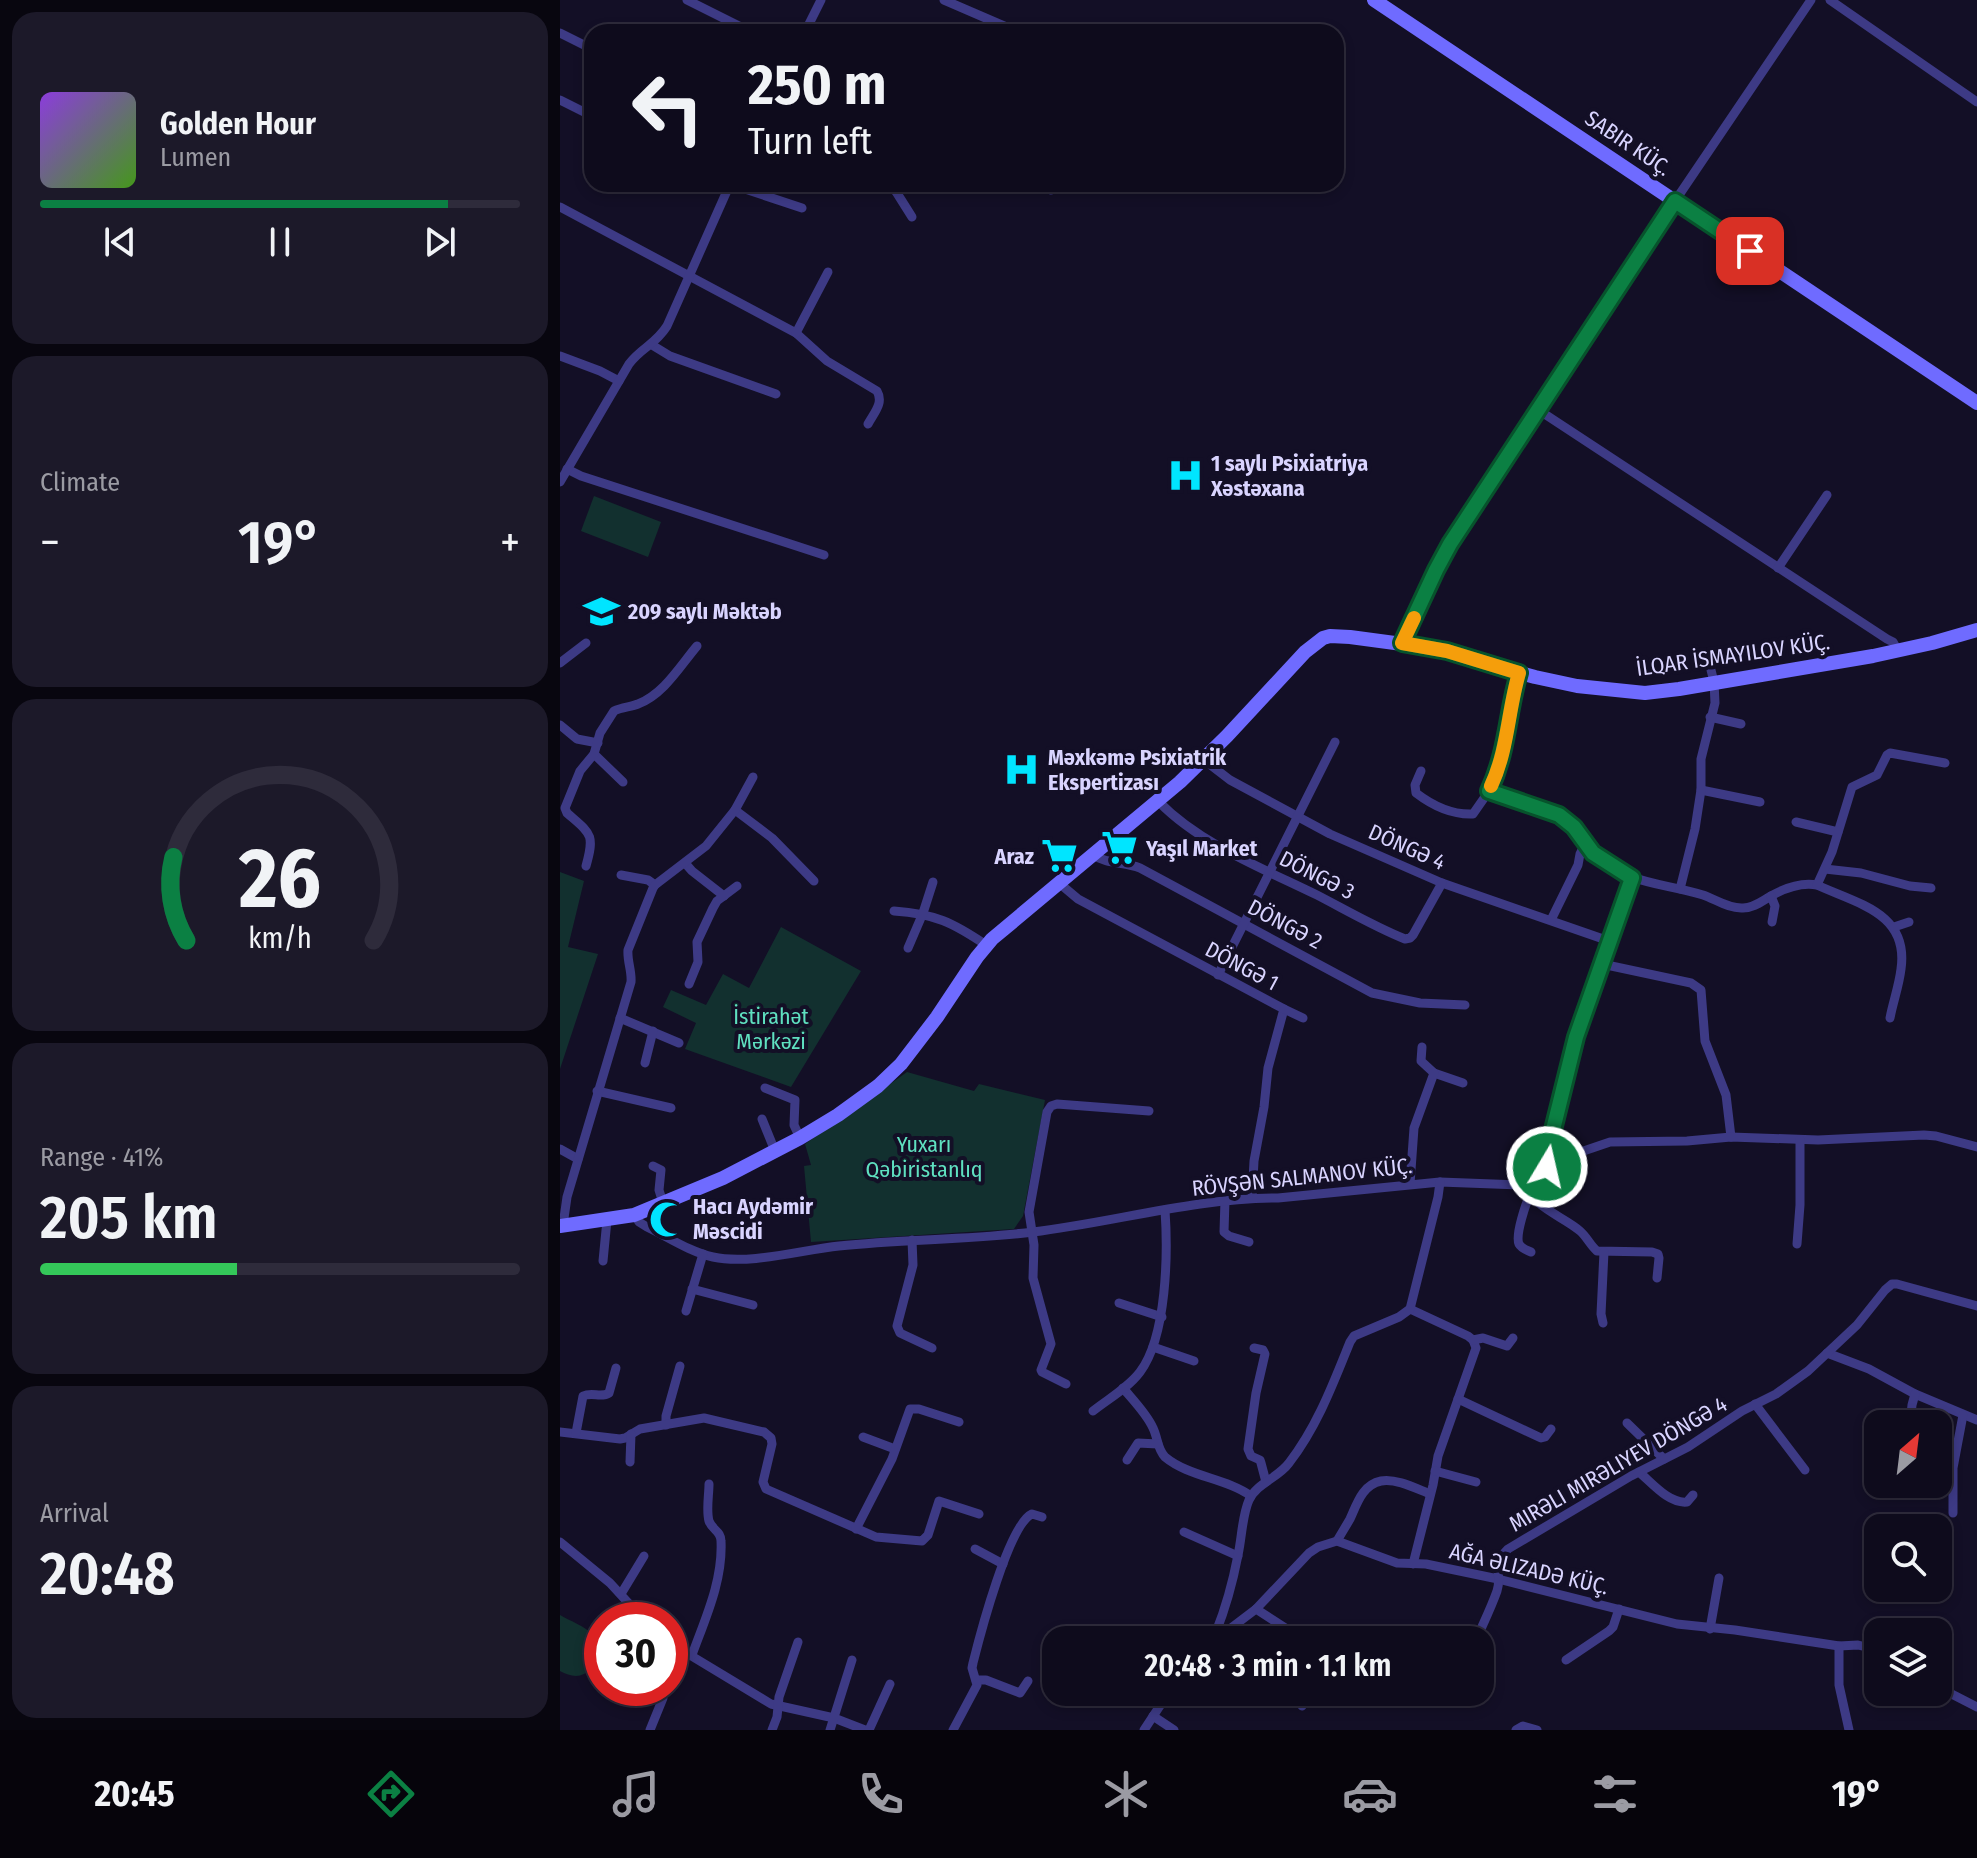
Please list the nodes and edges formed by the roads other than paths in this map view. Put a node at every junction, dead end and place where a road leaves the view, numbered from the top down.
1 (687, 0) edge
2 (821, 0) edge
3 (944, 0) edge
4 (1374, 0) edge
5 (1811, 0) edge
6 (1830, 0) edge
7 (735, 24) edge
8 (809, 24) edge
9 (1000, 24) edge
10 (560, 33) edge
11 (584, 45) edge
12 (560, 100) edge
13 (1977, 102) edge
14 (584, 112) edge
15 (726, 192) edge
16 (754, 192) edge
17 (900, 192) edge
18 (1675, 201) junction
19 (560, 207) edge
20 (802, 208) dead end
21 (912, 217) dead end
22 (828, 272) dead end
23 (689, 275) junction
24 (796, 333) junction
25 (652, 345) junction
26 (560, 356) edge
27 (619, 381) junction
28 (776, 394) dead end
29 (1977, 403) edge
30 (1537, 409) junction
31 (868, 424) dead end
32 (567, 469) junction
33 (561, 480) edge
34 (1827, 495) dead end
35 (824, 555) dead end
36 (1778, 568) junction
37 (1977, 630) edge
38 (586, 643) dead end
39 (1402, 643) junction
40 (697, 646) dead end
41 (1898, 651) junction
42 (1709, 662) dead end
43 (560, 663) edge
44 (1519, 673) junction
45 (1714, 682) junction
46 (1710, 717) junction
47 (1741, 724) dead end
48 (560, 725) edge
49 (1335, 742) dead end
50 (598, 743) junction
51 (594, 754) junction
52 (1204, 760) junction
53 (1945, 763) dead end
54 (1421, 771) dead end
55 (753, 777) dead end
56 (623, 782) dead end
57 (1701, 790) junction
58 (1489, 791) junction
59 (1159, 802) junction
60 (1760, 802) dead end
61 (735, 810) junction
62 (1297, 817) junction
63 (1796, 822) dead end
64 (1838, 832) junction
65 (1585, 844) junction
66 (1093, 855) junction
67 (685, 863) junction
68 (586, 866) dead end
69 (1825, 869) junction
70 (1269, 872) junction
71 (621, 875) dead end
72 (1632, 878) junction
73 (814, 881) dead end
74 (933, 882) dead end
75 (1059, 883) junction
76 (1442, 883) junction
77 (655, 885) junction
78 (1817, 885) junction
79 (737, 886) dead end
80 (1931, 888) dead end
81 (1680, 889) junction
82 (724, 896) junction
83 (1771, 896) junction
84 (894, 911) dead end
85 (923, 913) junction
86 (1551, 920) junction
87 (1772, 922) dead end
88 (1909, 922) dead end
89 (1244, 923) junction
90 (1894, 927) junction
91 (1609, 941) junction
92 (986, 945) junction
93 (908, 948) dead end
94 (1602, 964) junction
95 (1218, 975) junction
96 (689, 984) dead end
97 (1465, 1005) dead end
98 (1284, 1009) junction
99 (620, 1018) junction
100 (1303, 1018) dead end
101 (1890, 1018) dead end
102 (653, 1031) junction
103 (679, 1043) dead end
104 (1422, 1047) dead end
105 (645, 1063) dead end
106 (1434, 1073) junction
107 (1463, 1083) dead end
108 (765, 1088) dead end
109 (597, 1091) junction
110 (671, 1108) dead end
111 (1149, 1111) dead end
112 (762, 1119) dead end
113 (1731, 1137) junction
114 (800, 1138) junction
115 (1800, 1140) junction
116 (1977, 1147) edge
117 (560, 1149) edge
118 (775, 1151) junction
119 (578, 1159) junction
120 (653, 1166) dead end
121 (1547, 1167) junction
122 (1440, 1182) junction
123 (1526, 1183) junction
124 (1410, 1184) junction
125 (1530, 1195) junction
126 (1252, 1198) junction
127 (1225, 1200) junction
128 (663, 1203) junction
129 (1165, 1210) junction
130 (634, 1215) junction
131 (607, 1220) junction
132 (562, 1225) edge
133 (1031, 1232) junction
134 (912, 1240) junction
135 (1249, 1242) dead end
136 (1797, 1244) dead end
137 (1531, 1252) dead end
138 (1604, 1252) junction
139 (703, 1254) junction
140 (603, 1261) dead end
141 (1657, 1278) dead end
142 (692, 1289) junction
143 (1119, 1303) dead end
144 (753, 1305) dead end
145 (1977, 1306) edge
146 (1410, 1309) junction
147 (686, 1311) dead end
148 (1162, 1317) junction
149 (1603, 1323) dead end
150 (1513, 1338) dead end
151 (1473, 1340) junction
152 (1153, 1347) junction
153 (932, 1348) dead end
154 (1254, 1348) dead end
155 (1827, 1353) junction
156 (1194, 1361) dead end
157 (680, 1366) dead end
158 (616, 1368) dead end
159 (1066, 1384) dead end
160 (1123, 1388) junction
161 (1915, 1394) junction
162 (1458, 1399) junction
163 (1755, 1404) junction
164 (1912, 1410) edge
165 (1093, 1411) dead end
166 (1963, 1415) junction
167 (1977, 1420) edge
168 (959, 1422) dead end
169 (1627, 1423) dead end
170 (666, 1425) junction
171 (1551, 1429) dead end
172 (560, 1432) edge
173 (576, 1433) junction
174 (631, 1434) junction
175 (1126, 1436) dead end
176 (863, 1437) dead end
177 (1138, 1443) junction
178 (1158, 1444) junction
179 (895, 1449) junction
180 (1664, 1459) junction
181 (1127, 1460) dead end
182 (630, 1462) dead end
183 (1805, 1470) dead end
184 (1435, 1471) junction
185 (1639, 1472) junction
186 (1266, 1482) junction
187 (1476, 1482) dead end
188 (709, 1484) dead end
189 (1430, 1494) junction
190 (1693, 1495) dead end
191 (1251, 1496) junction
192 (1953, 1513) dead end
193 (979, 1514) dead end
194 (1042, 1517) dead end
195 (856, 1529) junction
196 (1184, 1532) dead end
197 (1337, 1541) junction
198 (560, 1542) edge
199 (975, 1549) dead end
200 (644, 1556) dead end
201 (1238, 1556) junction
202 (1003, 1564) junction
203 (1413, 1564) junction
204 (1719, 1578) dead end
205 (1498, 1579) junction
206 (621, 1594) junction
207 (628, 1602) edge
208 (1256, 1609) junction
209 (1619, 1609) junction
210 (1217, 1626) edge
211 (1234, 1626) edge
212 (1282, 1626) edge
213 (1482, 1626) edge
214 (1710, 1629) junction
215 (798, 1642) dead end
216 (1839, 1646) junction
217 (1864, 1646) edge
218 (688, 1653) edge
219 (692, 1655) junction
220 (852, 1660) dead end
221 (1566, 1660) dead end
222 (976, 1680) junction
223 (1028, 1681) dead end
224 (890, 1684) dead end
225 (1952, 1694) edge
226 (660, 1706) edge
227 (1159, 1706) edge
228 (777, 1707) junction
229 (1977, 1707) edge
230 (1153, 1716) junction
231 (834, 1718) junction
232 (650, 1730) edge
233 (772, 1730) edge
234 (830, 1730) edge
235 (867, 1730) edge
236 (953, 1730) edge
237 (1144, 1730) edge
238 (1174, 1730) edge
239 (1516, 1730) edge
240 (1537, 1730) edge
241 (1849, 1730) edge

1 - 7 street
2 - 8 street
3 - 9 street
4 - 18 main road, SABIR KÜÇ.
5 - 18 street
6 - 13 street
10 - 11 street
12 - 14 street
15 - 23 street
16 - 20 street
17 - 21 street
18 - 29 main road, SABIR KÜÇ.
18 - 30 street
19 - 23 street
22 - 24 street
23 - 24 street
23 - 25 street
24 - 31 street
25 - 27 street
25 - 28 street
26 - 27 street
27 - 32 street
30 - 36 street
30 - 39 street
32 - 33 street
32 - 35 street
34 - 36 street
36 - 41 street
37 - 41 main road
38 - 43 street
39 - 44 main road
39 - 52 main road
40 - 50 street
41 - 45 main road
42 - 45 street
44 - 45 main road
44 - 58 street
45 - 46 street
46 - 47 street
46 - 57 street
48 - 50 street
49 - 62 street
50 - 51 street
51 - 56 street
51 - 68 street
52 - 59 main road
52 - 62 street, DÖNGƏ 4
53 - 64 street
54 - 58 street
55 - 61 street
57 - 60 street
57 - 81 street
58 - 65 street
59 - 66 main road
59 - 70 street, DÖNGƏ 3
61 - 67 street
61 - 73 street
62 - 70 street
62 - 76 street, DÖNGƏ 4
63 - 64 street
64 - 69 street
65 - 72 street
65 - 86 street
66 - 75 main road
66 - 89 street, DÖNGƏ 2
67 - 77 street
67 - 82 street
69 - 78 street
69 - 80 street
70 - 76 street, DÖNGƏ 3
70 - 89 street
71 - 77 street
72 - 81 street
72 - 91 street
74 - 85 street
75 - 92 main road
75 - 95 street, DÖNGƏ 1
76 - 86 street, DÖNGƏ 4
77 - 99 street
78 - 83 street
78 - 90 street
79 - 82 street
81 - 83 street
82 - 96 street
83 - 87 street
84 - 85 street
85 - 92 street
85 - 93 street
86 - 91 street, DÖNGƏ 4
88 - 90 street
89 - 95 street
89 - 97 street, DÖNGƏ 2
90 - 101 street
91 - 94 street
92 - 114 main road
94 - 113 street
94 - 121 street
95 - 98 street, DÖNGƏ 1
98 - 100 street
98 - 126 street, DÖNGƏ 1
99 - 102 street
99 - 109 street
102 - 103 street
102 - 105 street
104 - 106 street
106 - 107 street
106 - 124 street
108 - 114 street
109 - 110 street
109 - 119 street
111 - 133 street
112 - 118 street
113 - 115 street
113 - 121 street
114 - 118 main road
115 - 116 street
115 - 136 street
117 - 119 street
118 - 128 main road
119 - 132 street
120 - 128 street
121 - 123 street
122 - 123 street, RÖVŞƏN SALMANOV KÜÇ.
122 - 124 street, RÖVŞƏN SALMANOV KÜÇ.
122 - 146 street
123 - 125 street
124 - 126 street, RÖVŞƏN SALMANOV KÜÇ.
125 - 137 street
125 - 138 street
126 - 127 street, RÖVŞƏN SALMANOV KÜÇ.
127 - 129 street, RÖVŞƏN SALMANOV KÜÇ.
127 - 135 street
128 - 130 main road
129 - 133 street, RÖVŞƏN SALMANOV KÜÇ.
129 - 148 street
130 - 131 main road
130 - 139 street, RÖVŞƏN SALMANOV KÜÇ.
131 - 132 main road
131 - 140 street
133 - 134 street, RÖVŞƏN SALMANOV KÜÇ.
133 - 159 street
134 - 139 street, RÖVŞƏN SALMANOV KÜÇ.
134 - 153 street
138 - 141 street
138 - 149 street
139 - 142 street
142 - 144 street
142 - 147 street
143 - 148 street
145 - 155 street, MIRƏLI MIRƏLIYEV DÖNGƏ 4
146 - 151 street
146 - 186 street
148 - 152 street
150 - 151 street
151 - 162 street
152 - 156 street
152 - 160 street
154 - 186 street
155 - 161 street
155 - 163 street, MIRƏLI MIRƏLIYEV DÖNGƏ 4
157 - 170 street
158 - 173 street
160 - 165 street
160 - 178 street
161 - 164 street
161 - 166 street
162 - 171 street
162 - 184 street
163 - 180 street, MIRƏLI MIRƏLIYEV DÖNGƏ 4
163 - 183 street
166 - 167 street
166 - 192 street
168 - 179 street
169 - 180 street
170 - 174 street
170 - 195 street
172 - 173 street
173 - 174 street
174 - 182 street
175 - 177 street
176 - 179 street
177 - 178 street
177 - 181 street
178 - 191 street
179 - 195 street
180 - 185 street, MIRƏLI MIRƏLIYEV DÖNGƏ 4
184 - 187 street
184 - 189 street
185 - 190 street
185 - 205 street, MIRƏLI MIRƏLIYEV DÖNGƏ 4
186 - 191 street
188 - 219 street
189 - 197 street
189 - 203 street
191 - 201 street
193 - 195 street
194 - 202 street
196 - 201 street
197 - 203 street, AĞA ƏLIZADƏ KÜÇ.
197 - 208 street
198 - 206 street
199 - 202 street
200 - 206 street
201 - 210 street
202 - 222 street
203 - 205 street, AĞA ƏLIZADƏ KÜÇ.
204 - 214 street
205 - 209 street, AĞA ƏLIZADƏ KÜÇ.
205 - 213 street, MIRƏLI MIRƏLIYEV DÖNGƏ 4
206 - 207 street
208 - 211 street
208 - 212 street
209 - 214 street, AĞA ƏLIZADƏ KÜÇ.
209 - 221 street
214 - 216 street, AĞA ƏLIZADƏ KÜÇ.
215 - 228 street
216 - 217 street, AĞA ƏLIZADƏ KÜÇ.
216 - 241 street
218 - 219 street
219 - 228 street
220 - 231 street
222 - 223 street
222 - 236 street
224 - 235 street
225 - 229 street
226 - 232 street
227 - 230 street
228 - 231 street
228 - 233 street
230 - 237 street
230 - 238 street
231 - 234 street
231 - 235 street
239 - 240 street

